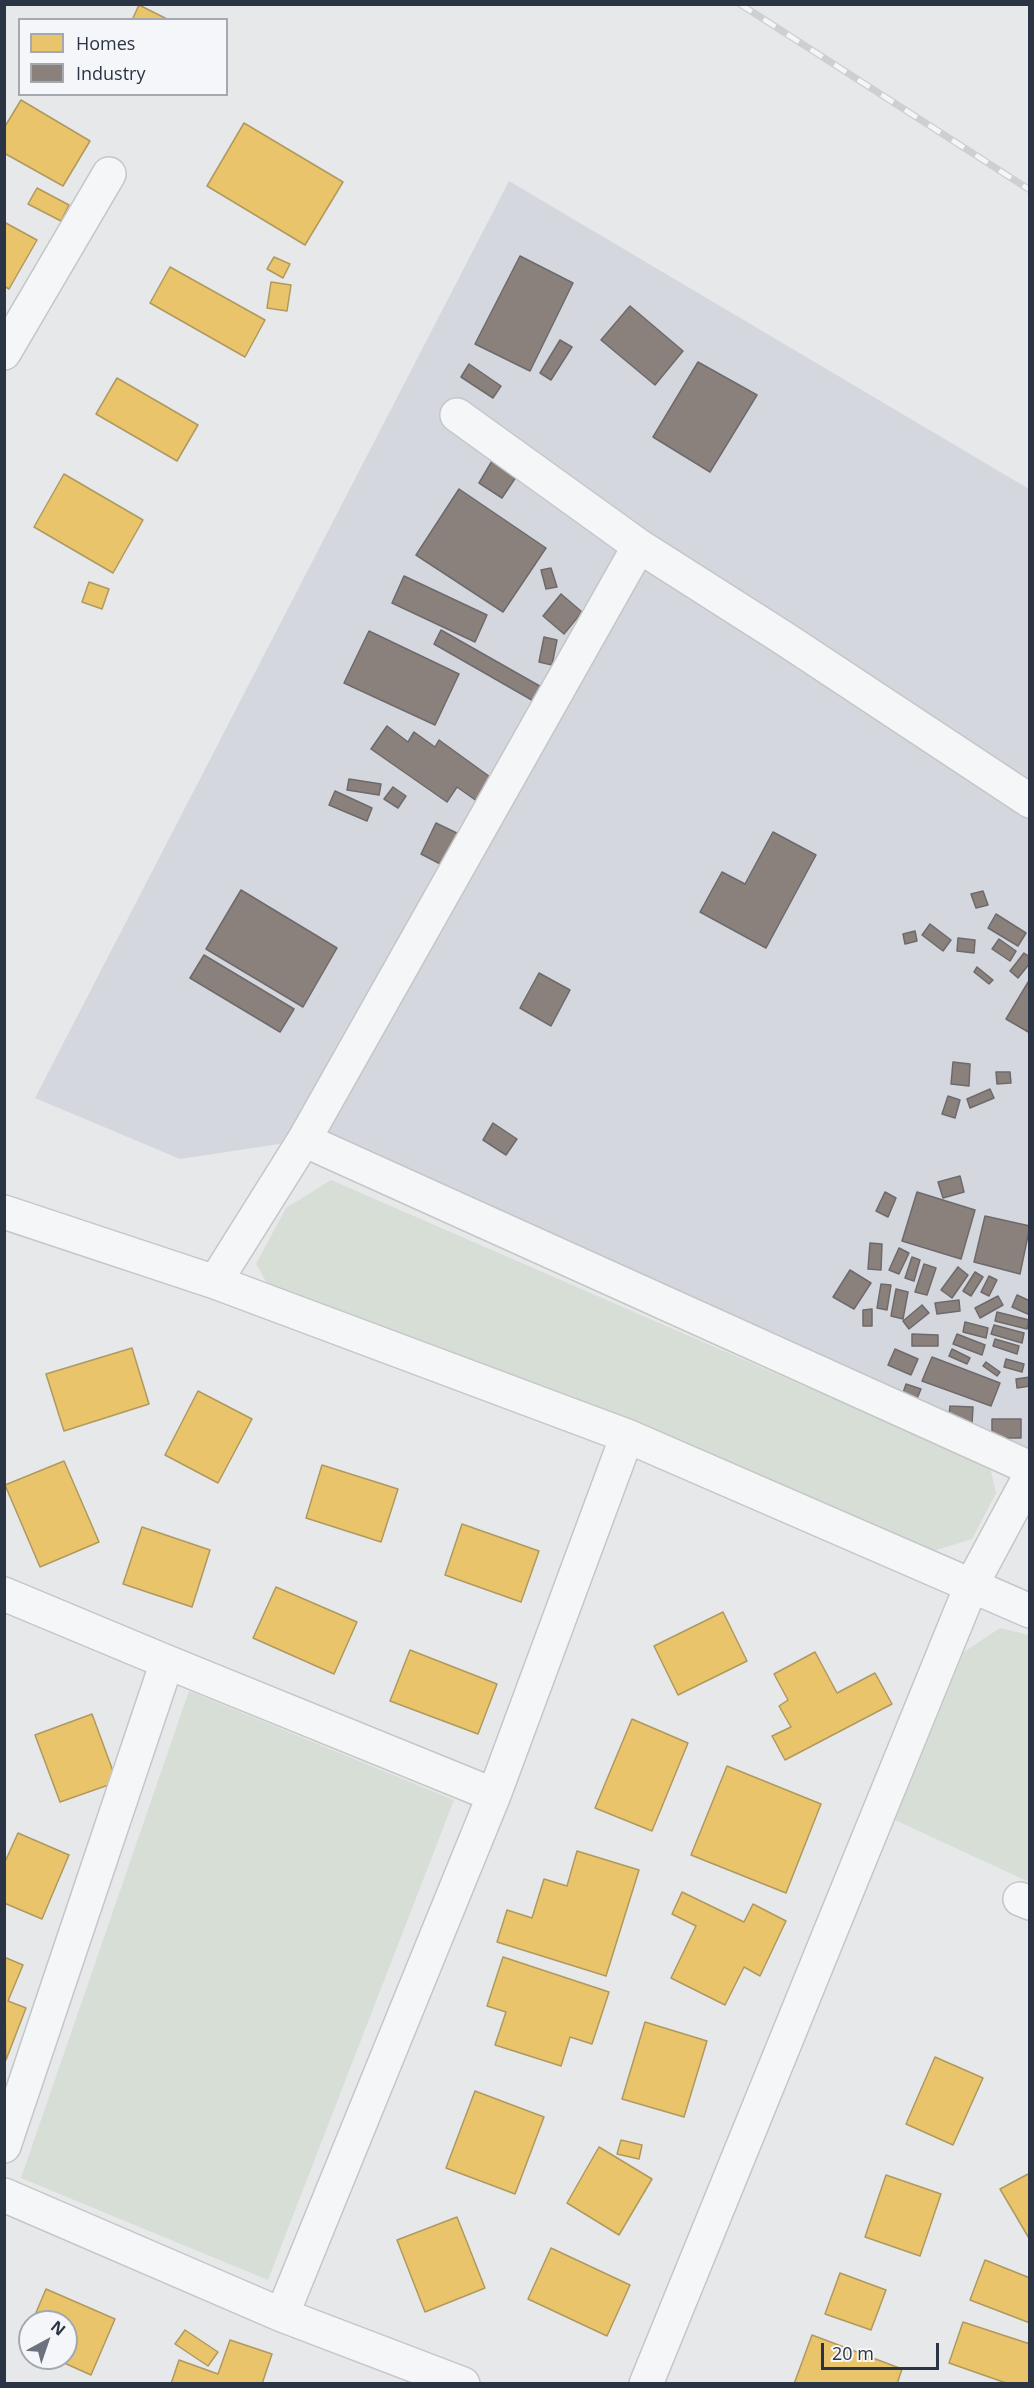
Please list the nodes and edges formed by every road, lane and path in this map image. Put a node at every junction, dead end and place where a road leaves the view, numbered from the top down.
1 (109, 174) dead end
2 (4, 353) edge
3 (457, 416) dead end
4 (639, 546) junction
5 (1029, 801) edge
6 (304, 1140) junction
7 (4, 1212) edge
8 (215, 1282) junction
9 (627, 1436) junction
10 (1029, 1467) edge
11 (1029, 1476) edge
12 (972, 1584) junction
13 (4, 1594) edge
14 (1029, 1611) edge
15 (167, 1662) junction
16 (494, 1795) junction
17 (4, 2146) edge
18 (4, 2194) edge
19 (282, 2315) junction
20 (463, 2384) edge
21 (646, 2384) edge

1 - 2 street
3 - 4 street
4 - 5 street
4 - 6 street
6 - 8 street
6 - 10 street
7 - 8 street
8 - 9 street
9 - 12 street
9 - 16 street
11 - 12 street
12 - 14 street
12 - 21 street
13 - 15 street
15 - 16 street
15 - 17 street
16 - 19 street
18 - 19 street
19 - 20 street

